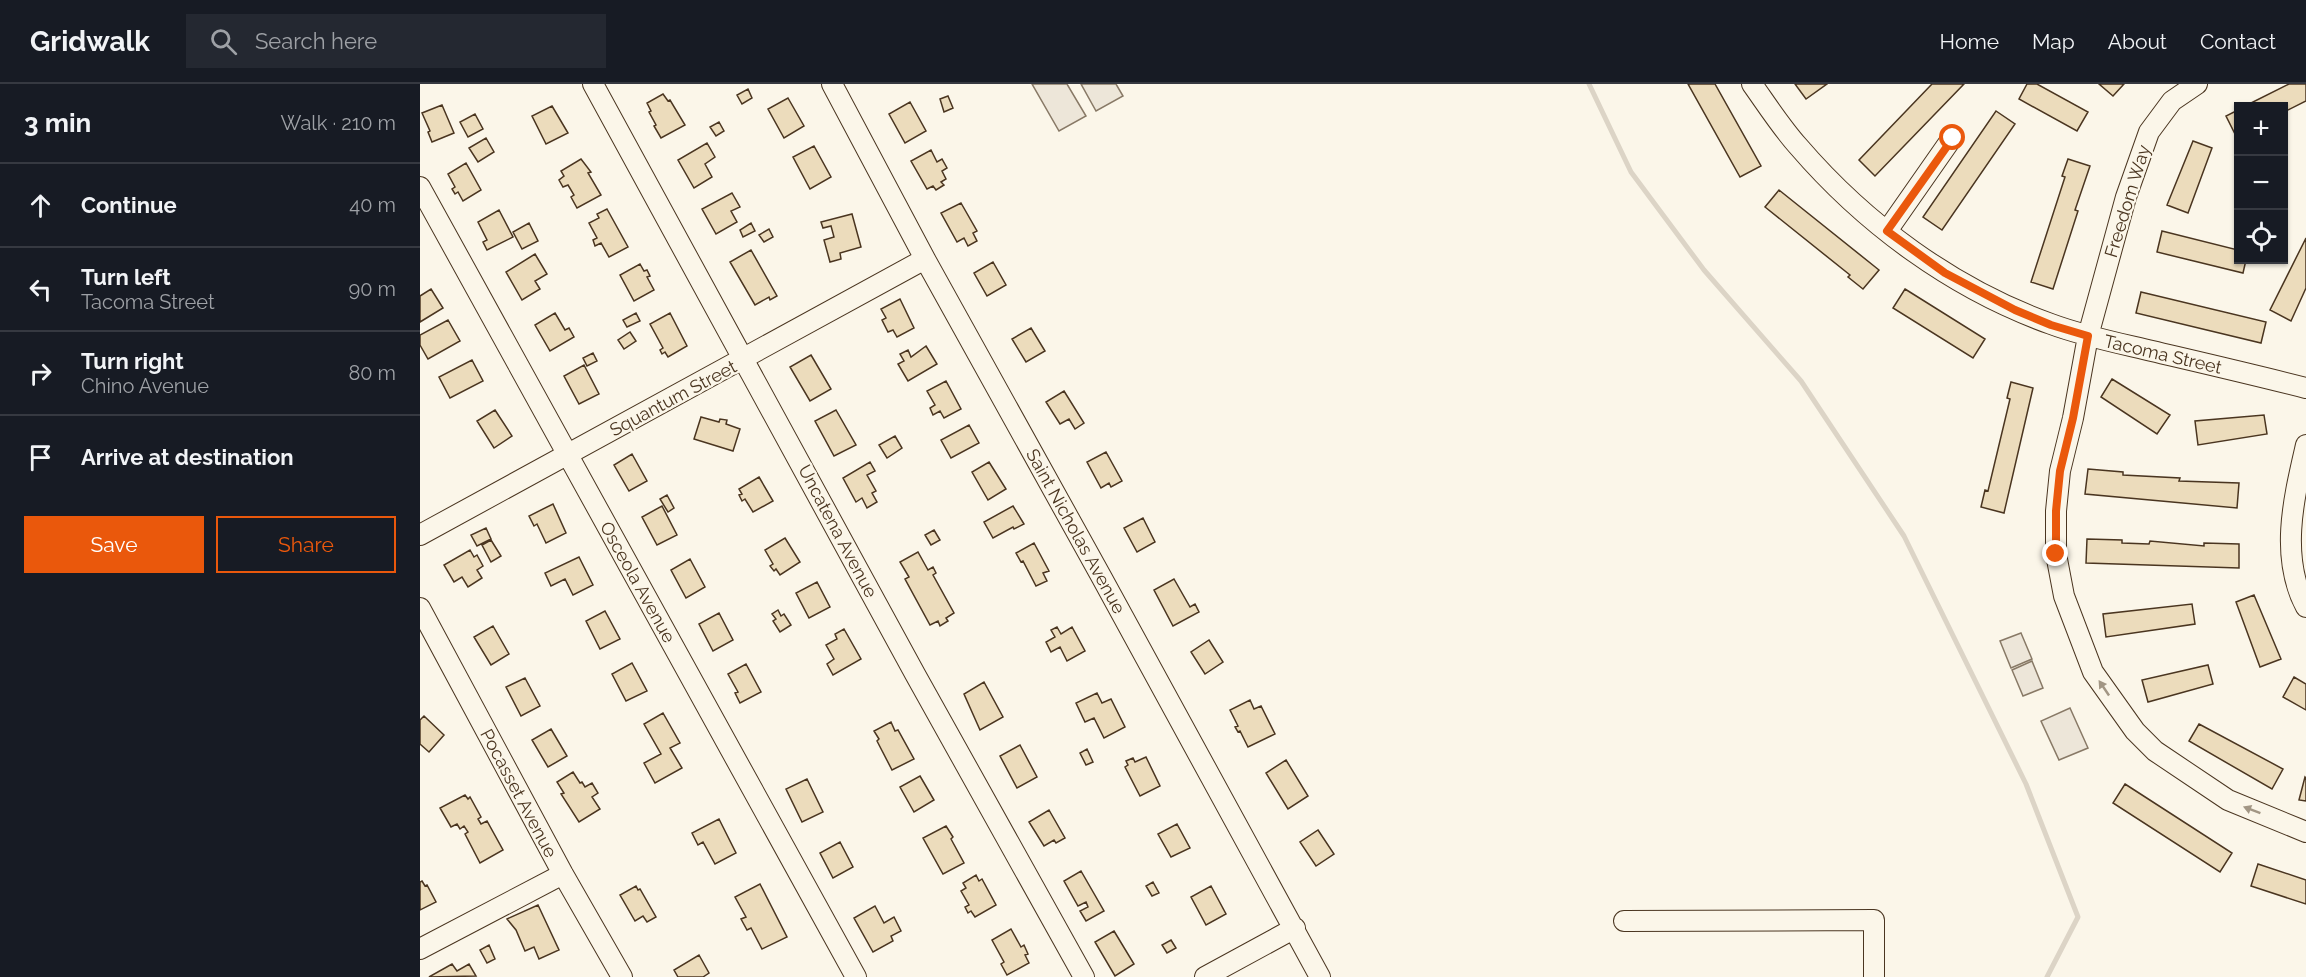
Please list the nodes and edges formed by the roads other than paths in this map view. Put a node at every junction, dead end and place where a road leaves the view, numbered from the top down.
1 (593, 84) edge
2 (832, 84) edge
3 (2197, 84) edge
4 (1754, 85) edge
5 (1953, 138) dead end
6 (420, 187) edge
7 (1887, 231) junction
8 (925, 259) junction
9 (2088, 336) junction
10 (745, 359) junction
11 (2306, 388) edge
12 (2306, 445) edge
13 (567, 454) junction
14 (420, 535) edge
15 (2306, 607) edge
16 (420, 608) edge
17 (2306, 832) edge
18 (562, 874) junction
19 (1623, 921) dead end
20 (1294, 928) junction
21 (420, 948) edge
22 (622, 977) edge
23 (856, 977) edge
24 (1084, 977) edge
25 (1205, 977) edge
26 (1320, 977) edge
27 (1874, 977) edge

1 - 10 street, Uncatena Avenue
2 - 8 street, Saint Nicholas Avenue
3 - 9 street, Freedom Way
4 - 7 street, Tacoma Street
5 - 7 street
6 - 13 street, Osceola Avenue
7 - 9 street, Tacoma Street
8 - 10 street, Squantum Street
8 - 20 street, Saint Nicholas Avenue
9 - 11 street, Tacoma Street
17 -> 9 street, Freedom Way
10 - 13 street, Squantum Street
10 - 24 street, Uncatena Avenue
12 - 15 street
13 - 14 street, Squantum Street
13 - 23 street, Osceola Avenue
16 - 18 street, Pocasset Avenue
18 - 21 street
18 - 22 street, Pocasset Avenue
19 - 27 street
20 - 25 street
20 - 26 street, Saint Nicholas Avenue

